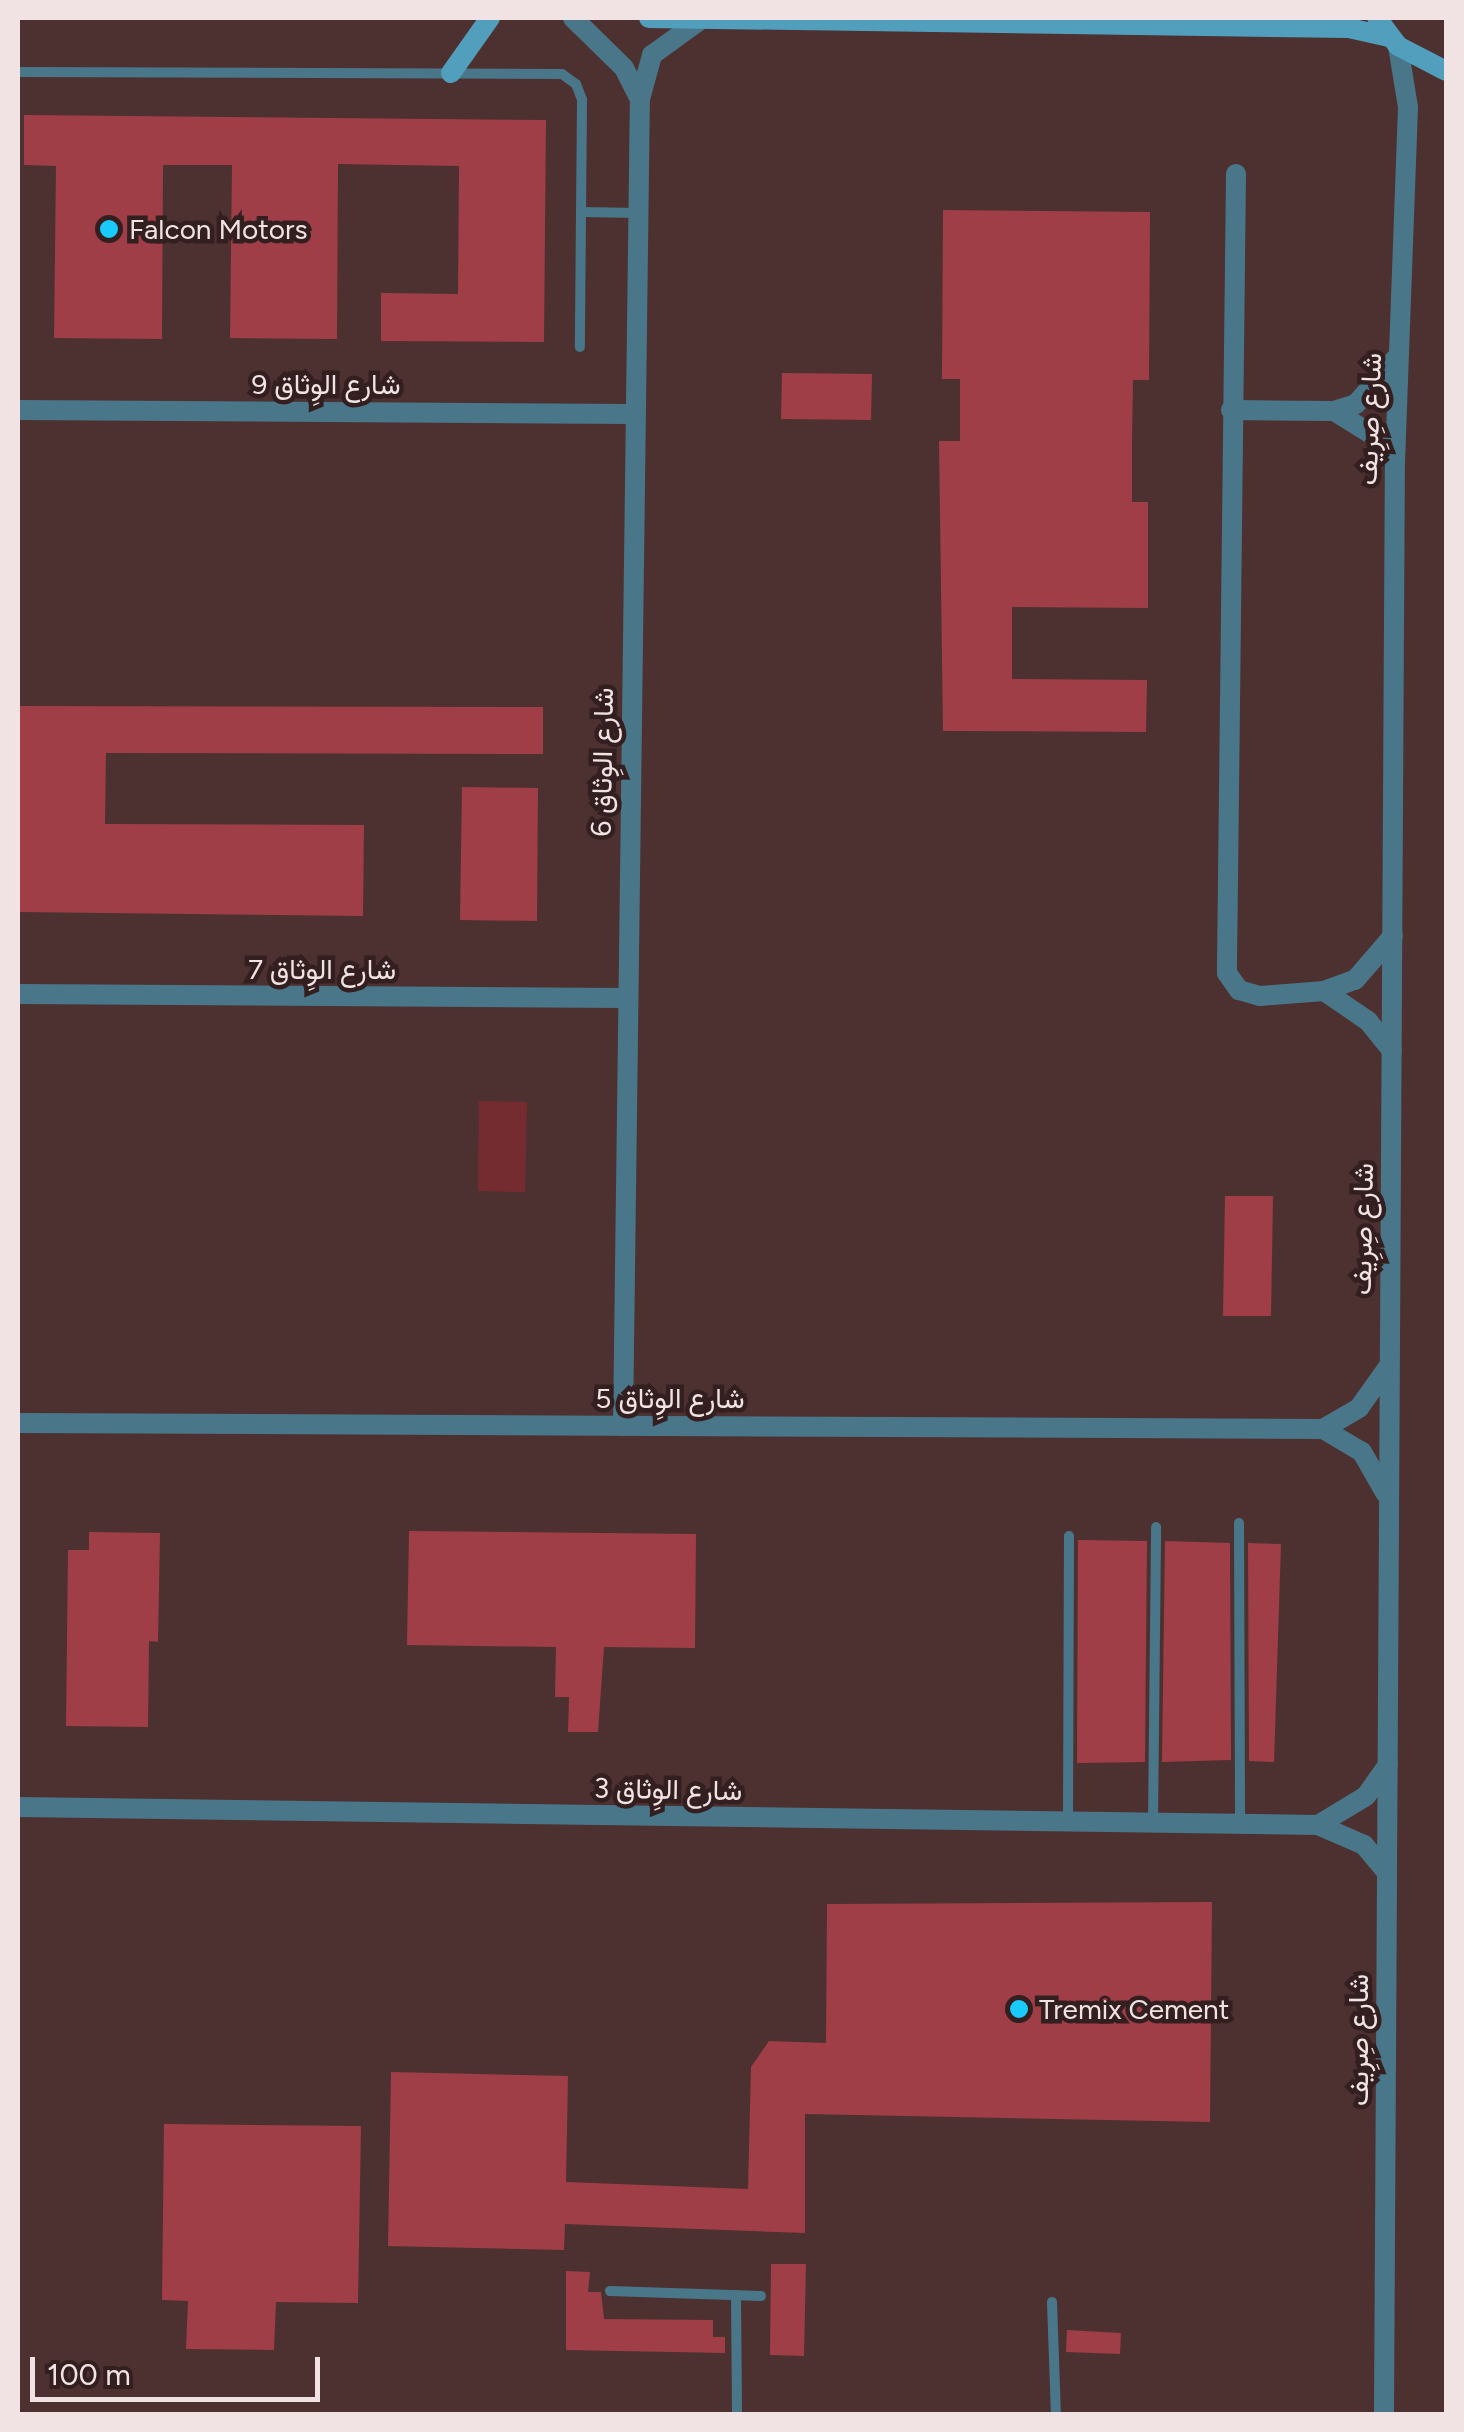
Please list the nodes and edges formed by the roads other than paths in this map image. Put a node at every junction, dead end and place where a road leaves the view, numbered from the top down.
1 (490, 18) edge
2 (573, 18) edge
3 (649, 18) edge
4 (703, 18) edge
5 (1377, 18) edge
6 (1394, 42) junction
7 (1446, 70) edge
8 (18, 72) edge
9 (450, 73) junction
10 (640, 99) junction
11 (1236, 174) dead end
12 (581, 212) junction
13 (638, 213) junction
14 (580, 347) dead end
15 (1398, 356) junction
16 (18, 410) edge
17 (1231, 410) junction
18 (1334, 411) junction
19 (633, 414) junction
20 (1395, 462) junction
21 (1393, 936) junction
22 (1324, 991) junction
23 (18, 994) edge
24 (626, 998) junction
25 (1392, 1050) junction
26 (1388, 1367) junction
27 (18, 1423) edge
28 (623, 1426) junction
29 (1323, 1428) junction
30 (1386, 1494) junction
31 (1239, 1523) dead end
32 (1156, 1526) dead end
33 (1069, 1536) dead end
34 (1388, 1765) junction
35 (18, 1807) edge
36 (1068, 1822) junction
37 (1153, 1823) junction
38 (1240, 1824) junction
39 (1318, 1826) junction
40 (1386, 1871) junction
41 (610, 2291) dead end
42 (736, 2295) junction
43 (762, 2296) dead end
44 (1052, 2302) dead end
45 (1381, 2410) edge
46 (737, 2414) edge
47 (1056, 2414) edge

1 - 9 main road
2 - 10 street
3 - 4 main road
4 - 6 main road
4 - 10 street, شارع الوِثاق 6
5 - 6 main road
6 - 7 main road
6 - 15 street, شارع صِرِيف
8 - 9 lane
9 - 12 lane
10 - 13 street, شارع الوِثاق 6
11 - 17 street
12 - 13 lane
12 - 14 lane
13 - 19 street, شارع الوِثاق 6
15 - 18 street
15 - 20 street, شارع صِرِيف
16 - 19 street, شارع الوِثاق 9
17 - 18 street
17 - 22 street
18 - 20 street
19 - 24 street, شارع الوِثاق 6
20 - 21 street, شارع صِرِيف
21 - 22 street
21 - 25 street, شارع صِرِيف
22 - 25 street
23 - 24 street, شارع الوِثاق 7
24 - 28 street, شارع الوِثاق 6
25 - 26 street, شارع صِرِيف
26 - 29 street
26 - 30 street, شارع صِرِيف
27 - 28 street, شارع الوِثاق 5
28 - 29 street, شارع الوِثاق 5
29 - 30 street
30 - 34 street, شارع صِرِيف
31 - 38 lane
32 - 37 lane
33 - 36 lane
34 - 39 street
34 - 40 street, شارع صِرِيف
35 - 36 street, شارع الوِثاق 3
36 - 37 street, شارع الوِثاق 3
37 - 38 street, شارع الوِثاق 3
38 - 39 street, شارع الوِثاق 3
39 - 40 street, شارع الوِثاق 3
40 - 45 street, شارع صِرِيف
41 - 42 lane
42 - 43 lane
42 - 46 lane
44 - 47 lane

